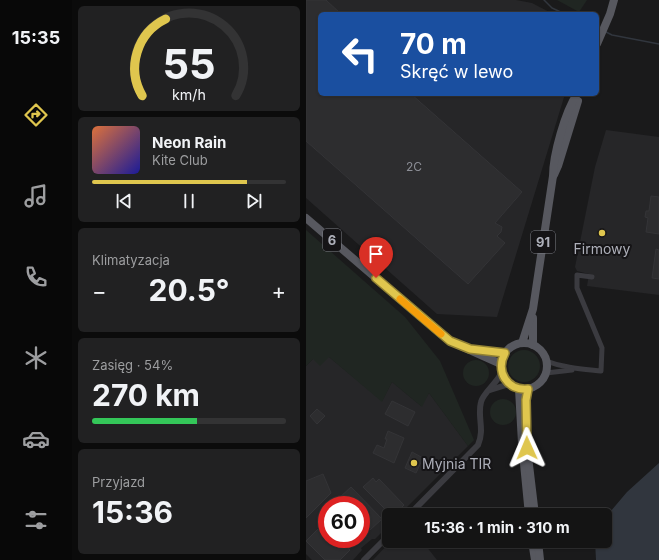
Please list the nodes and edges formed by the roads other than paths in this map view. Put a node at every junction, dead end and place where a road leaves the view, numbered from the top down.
1 (614, 0) edge
2 (619, 0) edge
3 (610, 14) junction
4 (599, 39) edge
5 (577, 96) edge
6 (306, 218) edge
7 (592, 277) dead end
8 (533, 309) junction
9 (522, 343) junction
10 (533, 345) junction
11 (470, 349) junction
12 (505, 353) junction
13 (546, 361) junction
14 (501, 368) junction
15 (577, 369) junction
16 (546, 373) junction
17 (515, 387) junction
18 (528, 389) junction
19 (489, 391) junction
20 (416, 508) edge
21 (528, 508) edge
22 (534, 508) edge
23 (382, 542) edge
24 (533, 548) edge
25 (539, 548) edge
26 (364, 560) edge
27 (535, 560) edge
28 (540, 560) edge

1 - 3 main road
2 - 3 main road
3 - 4 main road
5 - 8 main road, 91
6 - 11 main road, 6
7 - 15 street
8 - 9 main road, 91
8 - 10 main road, 91
9 - 10 main road
9 - 12 main road
10 - 13 main road
11 - 12 main road, 6
11 - 14 main road, 6
12 - 14 main road
13 - 15 street
13 - 16 main road
14 - 17 main road, 6
14 - 19 street
15 - 16 street
16 - 18 main road
17 - 18 main road
17 - 19 street
17 - 21 main road
18 - 22 main road
19 - 20 street
23 - 26 street
24 - 27 main road
25 - 28 main road

